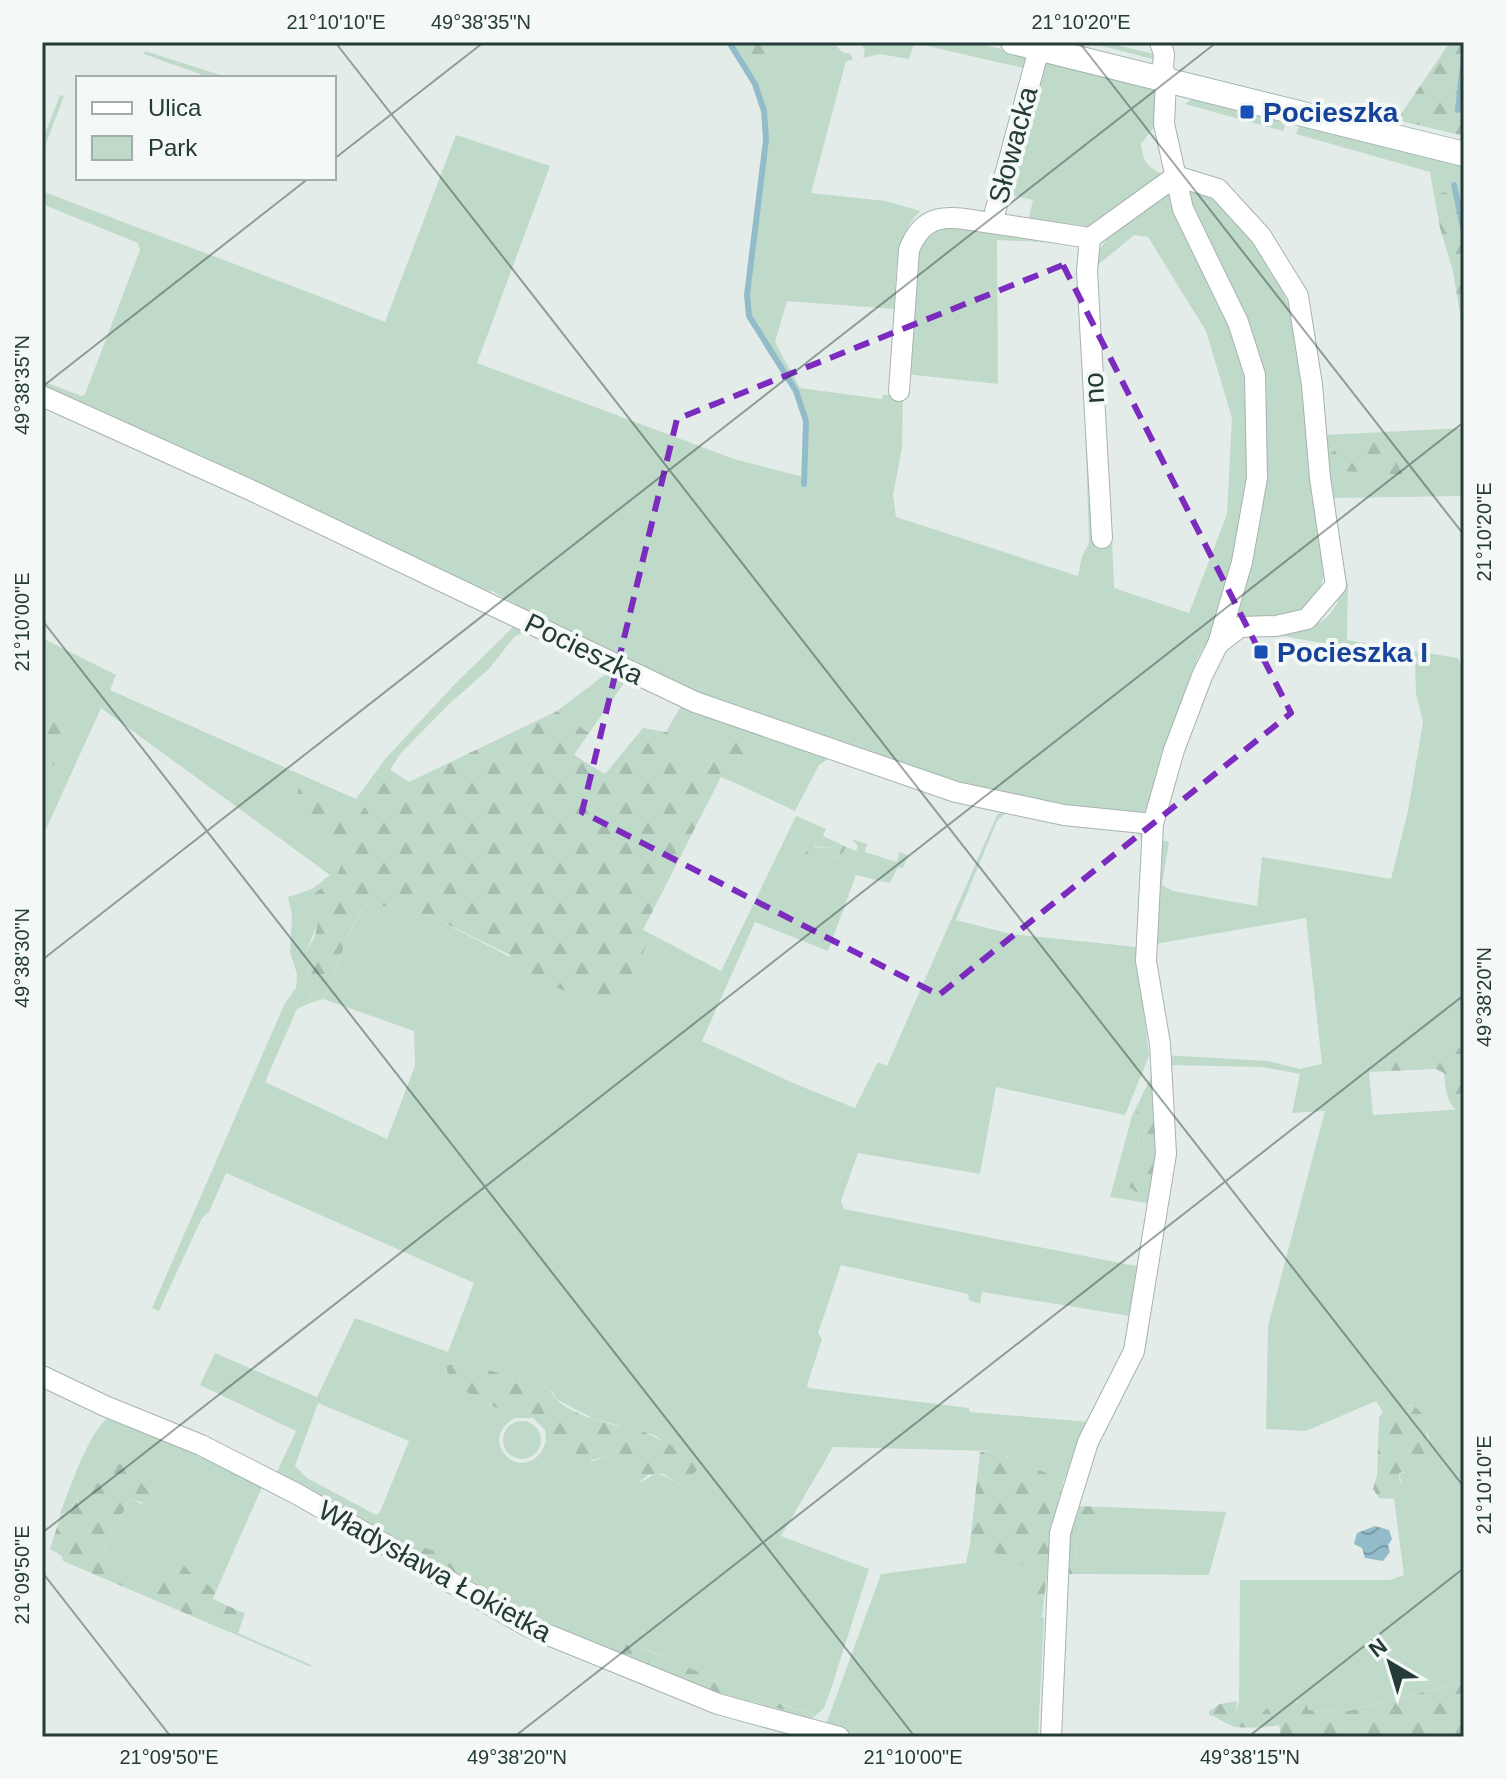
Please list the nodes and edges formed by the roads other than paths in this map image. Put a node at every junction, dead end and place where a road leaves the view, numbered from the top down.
1 (1013, 42) edge
2 (1160, 42) edge
3 (1039, 49) junction
4 (1166, 80) junction
5 (1464, 154) edge
6 (1176, 176) junction
7 (992, 223) junction
8 (1090, 238) junction
9 (899, 391) dead end
10 (42, 396) edge
11 (1102, 538) dead end
12 (1218, 644) junction
13 (1153, 824) junction
14 (42, 1376) edge
15 (839, 1737) edge
16 (1051, 1737) edge

1 - 3 main road
2 - 4 street
3 - 4 main road
3 - 7 street, Słowacka
4 - 5 main road
4 - 6 street
6 - 8 street
6 - 12 street
6 - 12 street
7 - 8 street, Słowacka
7 - 9 street
8 - 11 street, no
10 - 13 street, Pocieszka
12 - 13 street
13 - 16 street
14 - 15 street, Władysława Łokietka

